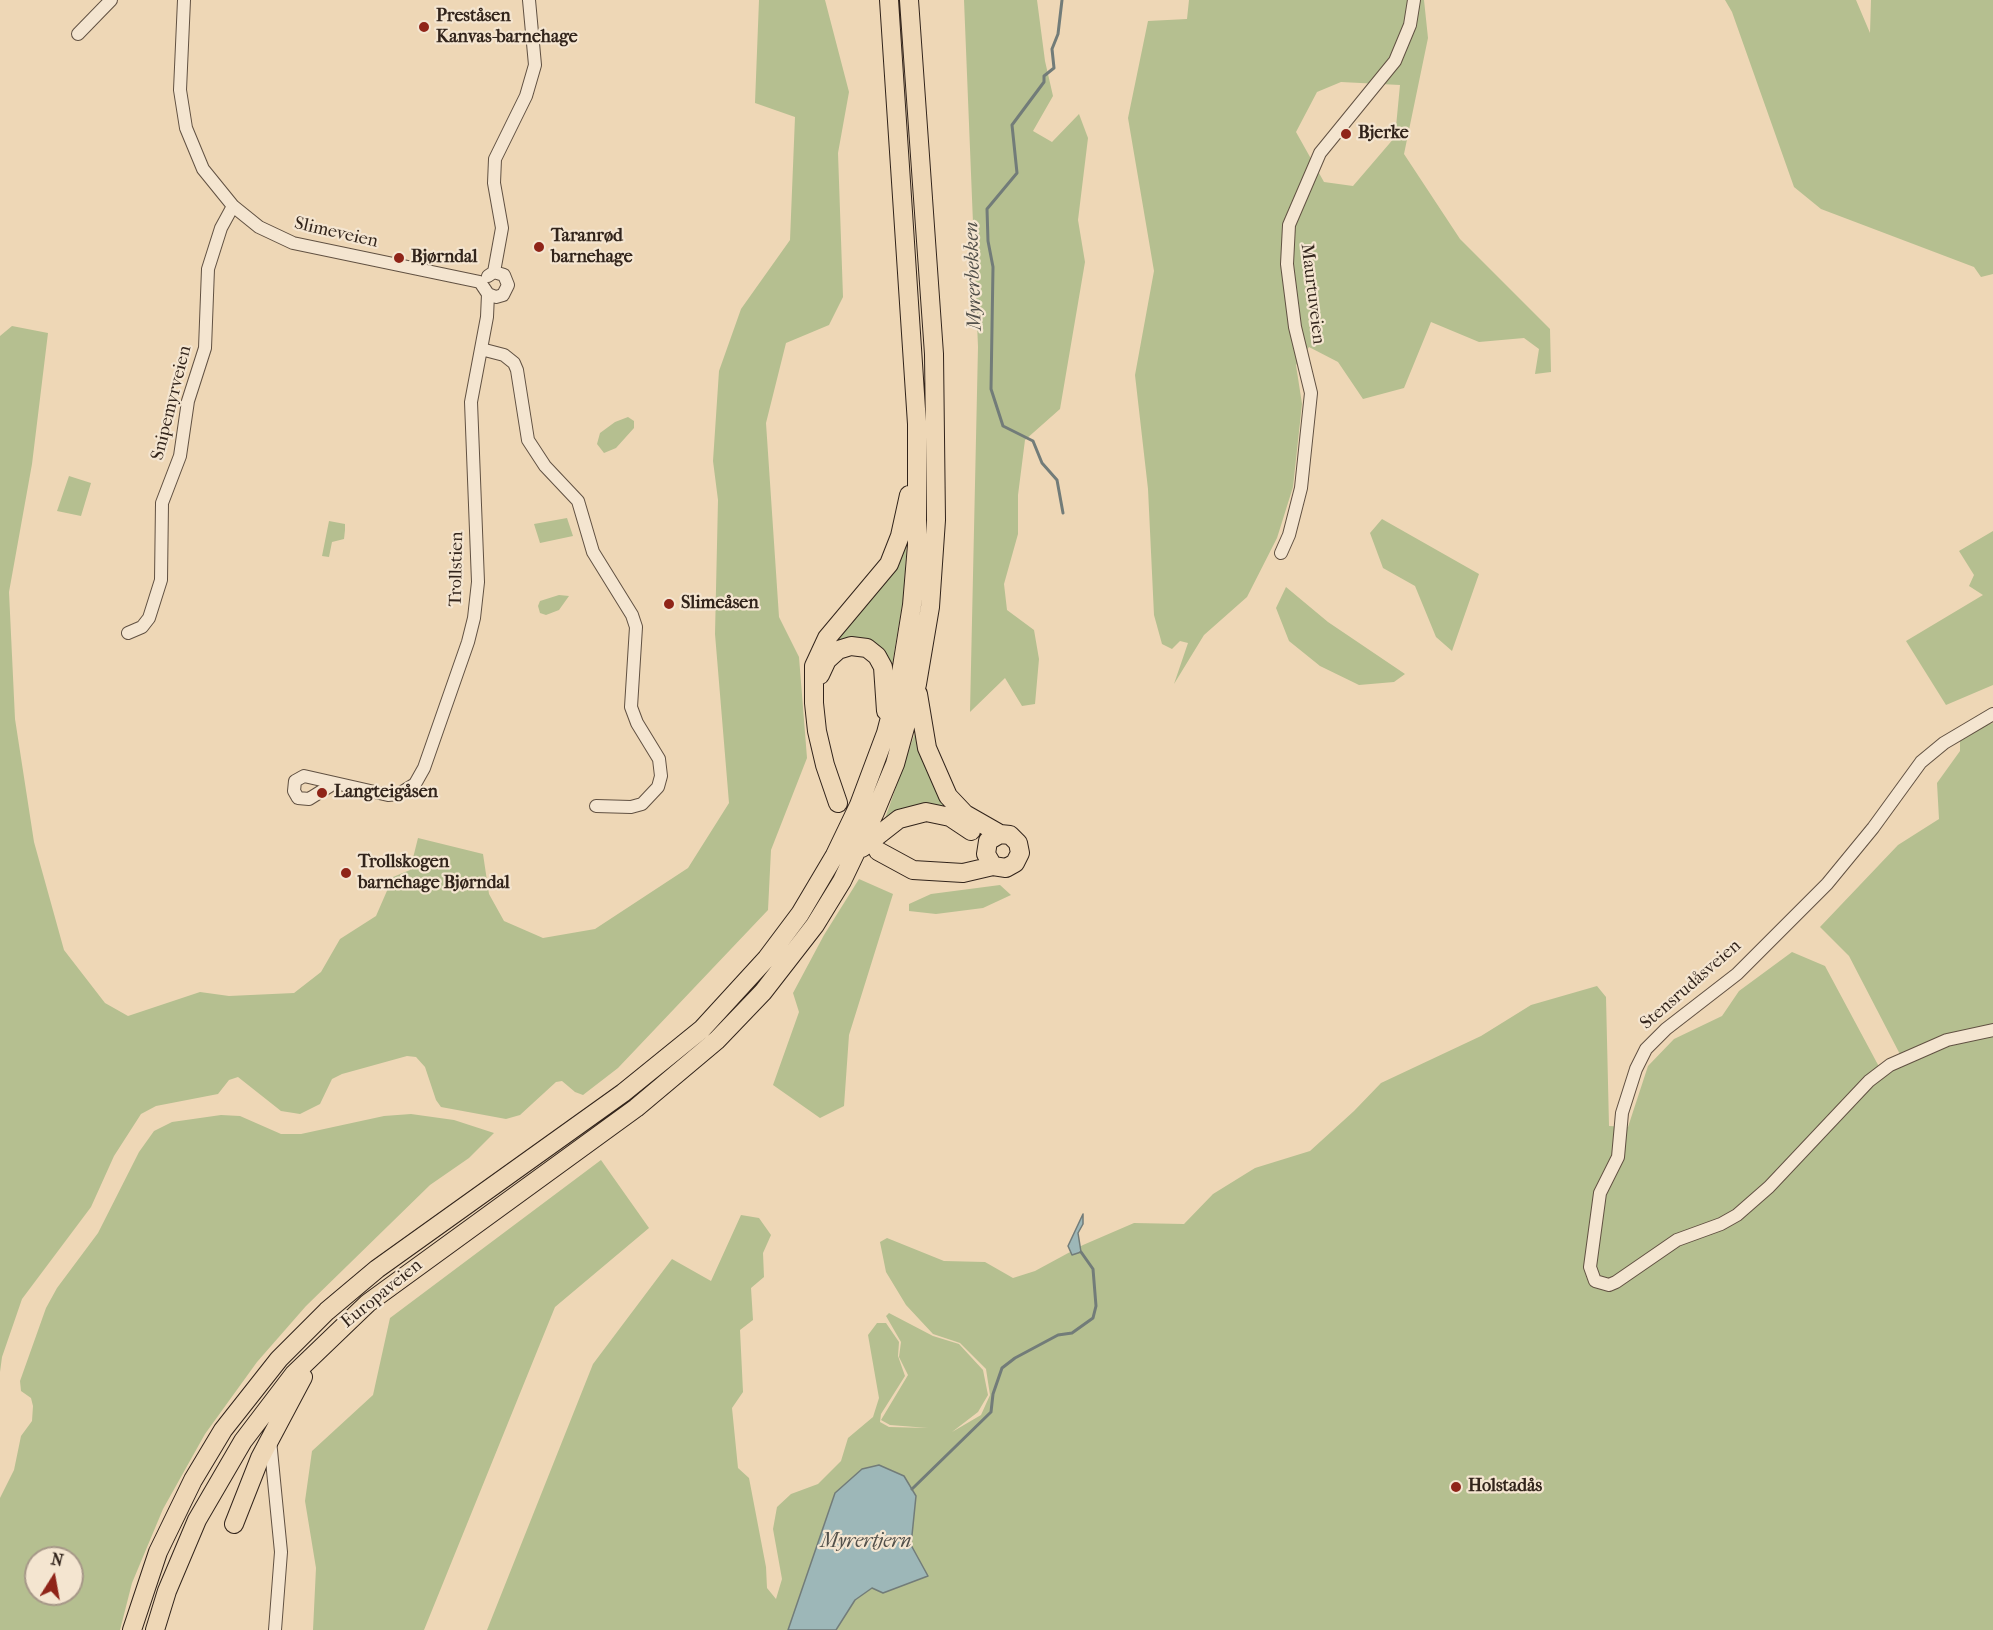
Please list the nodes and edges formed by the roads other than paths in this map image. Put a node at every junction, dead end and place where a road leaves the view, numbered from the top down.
1 (111, 0) edge
2 (184, 0) edge
3 (529, 0) edge
4 (889, 0) edge
5 (909, 0) edge
6 (1414, 0) edge
7 (78, 34) dead end
8 (233, 206) junction
9 (494, 272) junction
10 (480, 282) junction
11 (488, 294) junction
12 (482, 349) junction
13 (918, 450) junction
14 (1281, 553) dead end
15 (128, 633) dead end
16 (917, 684) junction
17 (813, 690) junction
18 (1993, 714) edge
19 (886, 733) junction
20 (333, 784) dead end
21 (838, 803) dead end
22 (596, 806) dead end
23 (991, 849) junction
24 (878, 851) dead end
25 (856, 853) junction
26 (1993, 1030) edge
27 (317, 1350) junction
28 (269, 1438) junction
29 (234, 1524) dead end
30 (132, 1630) edge
31 (155, 1630) edge
32 (275, 1630) edge

1 - 7 street
2 - 8 street, Slimeveien
3 - 9 street
4 - 13 highway
5 - 16 highway
6 - 14 street, Maurtuveien
8 - 10 street, Slimeveien
8 - 15 street, Snipemyrveien
9 - 10 street
9 - 11 street
10 - 11 street
11 - 12 street, Trollstien
12 - 20 street, Trollstien
12 - 22 street
13 - 17 highway
13 - 19 highway, Europaveien
16 - 23 highway
16 - 25 highway
17 - 19 highway
17 - 21 highway
18 - 26 street, Stensrudåsveien
19 - 30 highway, Europaveien
23 - 24 highway
23 - 25 highway
25 - 27 highway, Europaveien
27 - 28 highway
27 - 31 highway, Europaveien
28 - 29 highway
28 - 32 street

